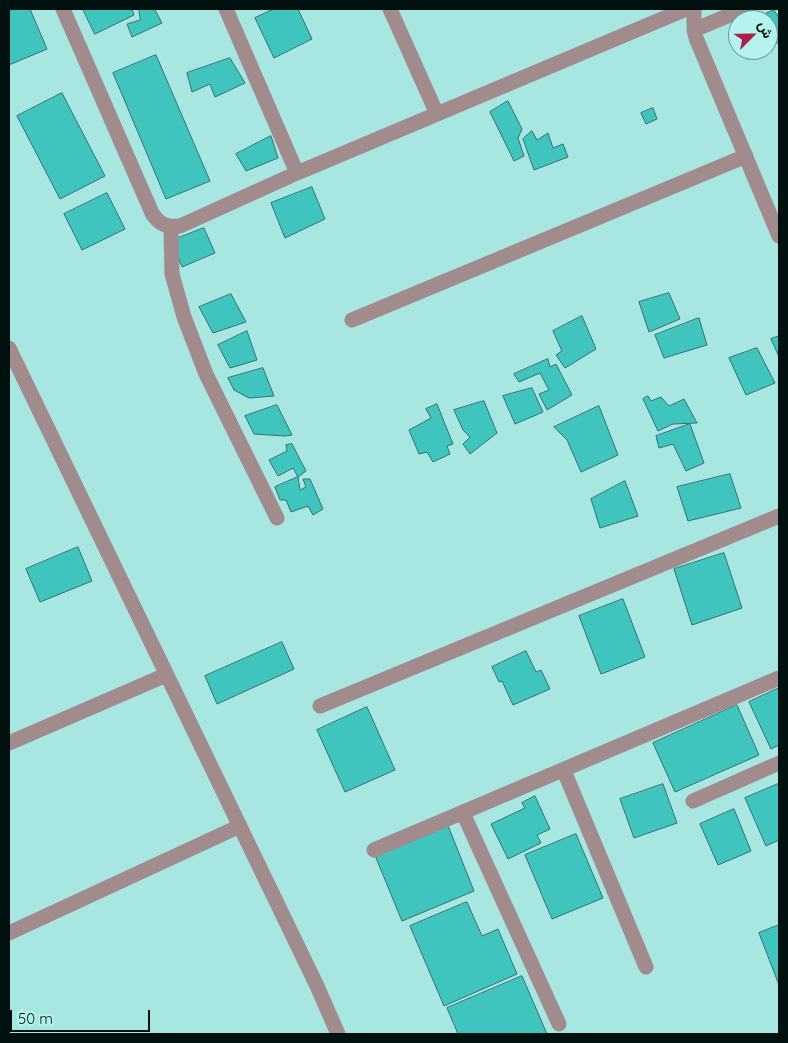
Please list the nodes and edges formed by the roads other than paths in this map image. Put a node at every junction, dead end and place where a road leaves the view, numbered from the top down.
1 (63, 9) edge
2 (226, 9) edge
3 (390, 9) edge
4 (686, 9) edge
5 (694, 9) edge
6 (744, 9) edge
7 (694, 30) junction
8 (437, 114) junction
9 (746, 156) junction
10 (297, 173) junction
11 (171, 226) junction
12 (779, 236) edge
13 (352, 320) dead end
14 (9, 348) edge
15 (779, 516) edge
16 (277, 518) dead end
17 (166, 675) junction
18 (779, 678) edge
19 (320, 706) dead end
20 (9, 744) edge
21 (779, 763) edge
22 (564, 770) junction
23 (693, 801) dead end
24 (463, 813) junction
25 (240, 826) junction
26 (374, 850) dead end
27 (9, 933) edge
28 (646, 968) dead end
29 (559, 1024) dead end
30 (338, 1034) edge

1 - 11 street
2 - 10 street
3 - 8 street
4 - 8 street
5 - 7 street
6 - 7 street
7 - 9 street
8 - 10 street
9 - 12 street
9 - 13 street
10 - 11 street
11 - 16 street
14 - 17 street
15 - 19 street
17 - 20 street
17 - 25 street
18 - 22 street
21 - 23 street
22 - 24 street
22 - 28 street
24 - 26 street
24 - 29 street
25 - 27 street
25 - 30 street

